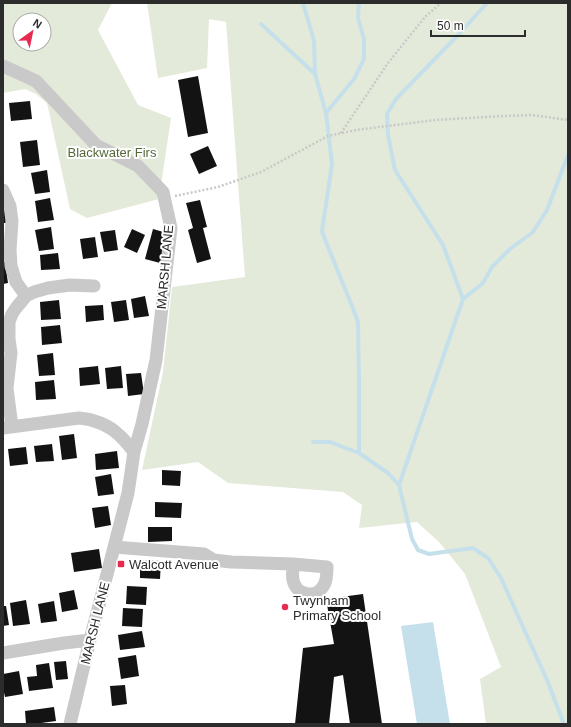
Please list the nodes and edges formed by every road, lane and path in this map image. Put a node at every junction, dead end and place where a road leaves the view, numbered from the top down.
1 (441, 3) edge
2 (3, 66) edge
3 (568, 120) edge
4 (341, 133) junction
5 (3, 190) edge
6 (164, 198) junction
7 (94, 286) dead end
8 (26, 296) junction
9 (7, 428) edge
10 (134, 452) junction
11 (114, 548) junction
12 (293, 564) dead end
13 (90, 640) junction
14 (3, 653) edge
15 (70, 724) edge

1 - 4 path
2 - 6 street, MARSH LANE
3 - 4 path
4 - 6 path
5 - 8 street
6 - 10 street, MARSH LANE
7 - 8 street
8 - 9 street
9 - 10 street
10 - 11 street, MARSH LANE
11 - 12 street
11 - 13 street, MARSH LANE
13 - 14 street
13 - 15 street, MARSH LANE

